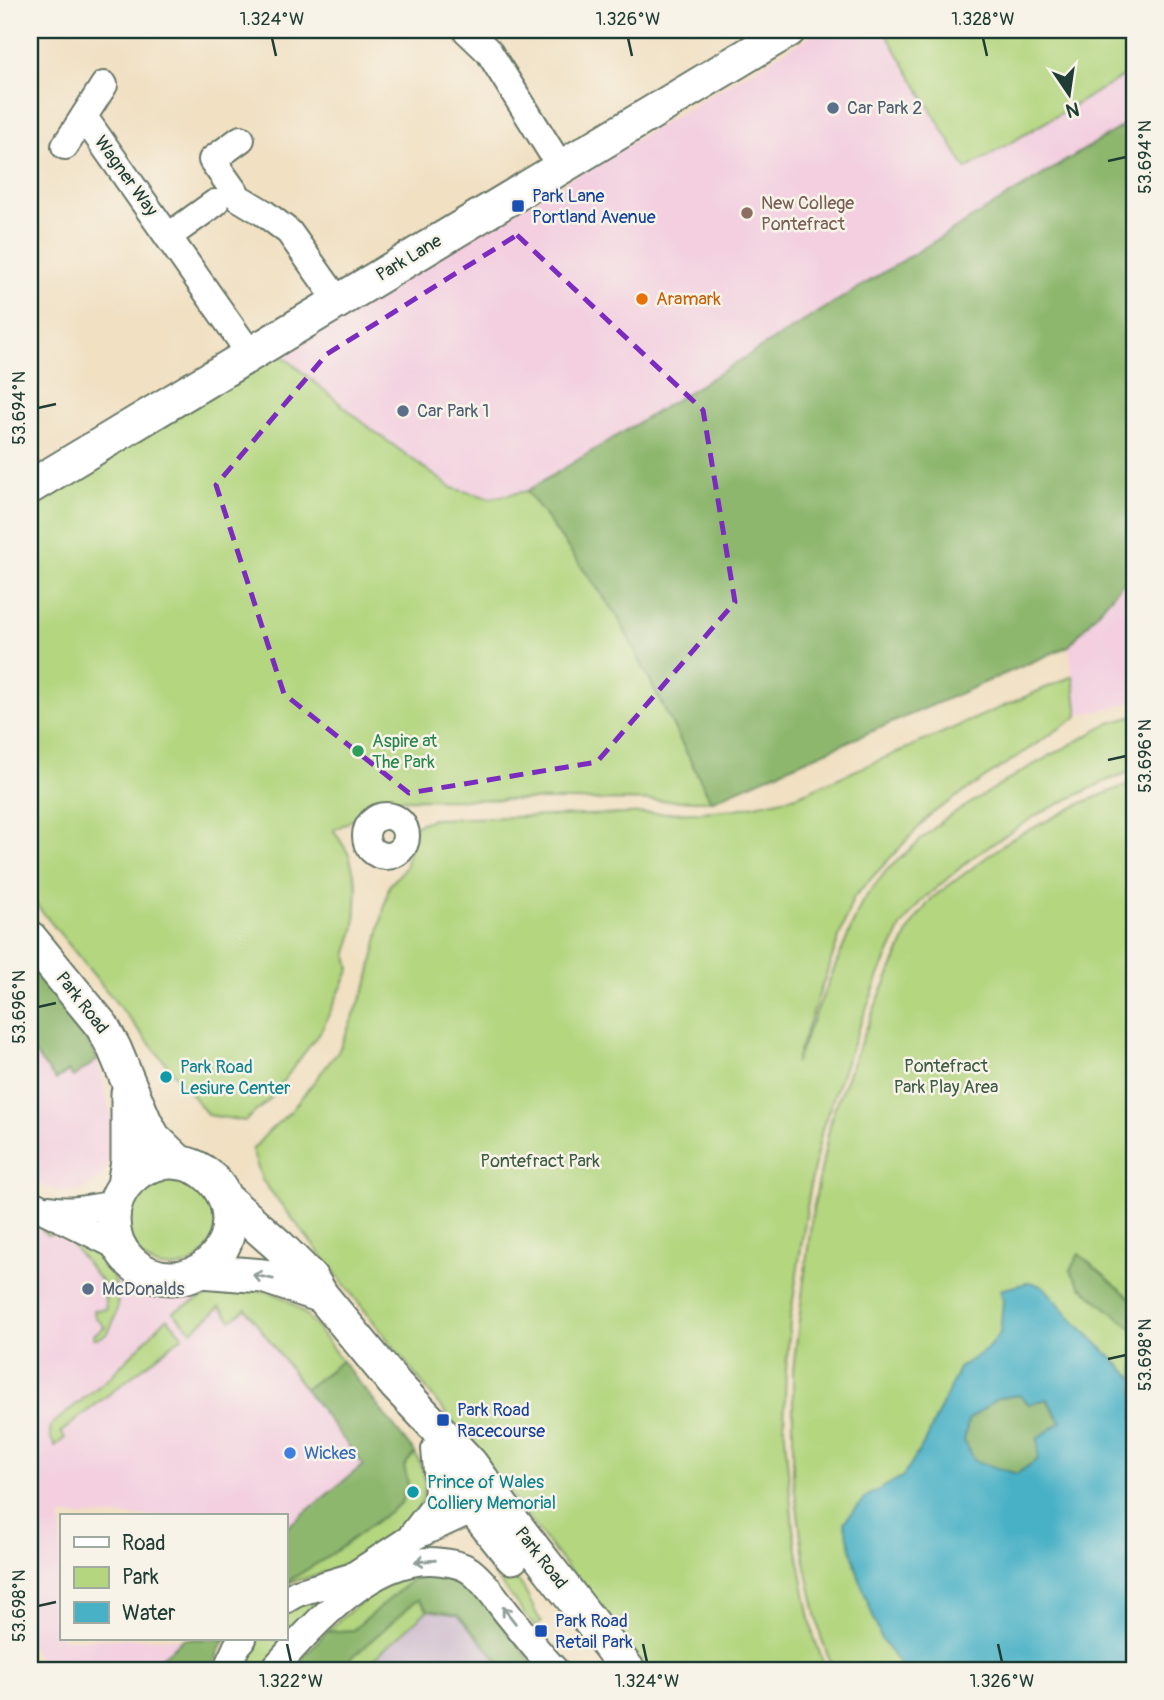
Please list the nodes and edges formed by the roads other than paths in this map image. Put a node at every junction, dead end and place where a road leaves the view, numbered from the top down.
1 (466, 30) edge
2 (789, 30) edge
3 (104, 85) dead end
4 (83, 117) junction
5 (241, 139) dead end
6 (65, 146) dead end
7 (560, 166) junction
8 (215, 203) dead end
9 (169, 236) junction
10 (338, 302) junction
11 (251, 355) junction
12 (30, 487) edge
13 (30, 938) edge
14 (126, 1073) junction
15 (180, 1163) junction
16 (120, 1195) junction
17 (225, 1198) junction
18 (35, 1205) edge
19 (119, 1247) junction
20 (201, 1271) junction
21 (322, 1296) junction
22 (396, 1385) junction
23 (435, 1449) junction
24 (490, 1511) junction
25 (409, 1539) junction
26 (287, 1599) edge
27 (242, 1640) edge
28 (616, 1666) edge
29 (226, 1670) edge
30 (273, 1670) edge
31 (555, 1670) edge

1 - 7 street
2 - 7 main road, Park Lane
3 - 4 street, Wagner Way
4 - 6 street, Wagner Way
4 - 9 street, Wagner Way
5 - 10 street
7 - 10 main road, Park Lane
8 - 9 street
9 - 11 street, Wagner Way
10 - 11 main road, Park Lane
11 - 12 main road, Park Lane
13 - 14 main road, Park Road
14 - 15 main road, Park Road
14 - 16 main road, Park Road
15 - 16 main road
15 - 17 main road, Park Road
16 - 18 street
16 - 19 main road, Park Road
17 - 20 main road
17 - 21 main road, Park Road
18 - 19 street
19 - 20 main road
21 -> 20 main road
21 - 22 main road, Park Road
22 - 23 main road, Park Road
22 - 24 main road, Park Road
23 - 24 main road, Park Road
23 - 25 street
24 - 25 street
24 - 28 main road, Park Road
25 - 26 street
27 - 29 street
31 -> 30 street

